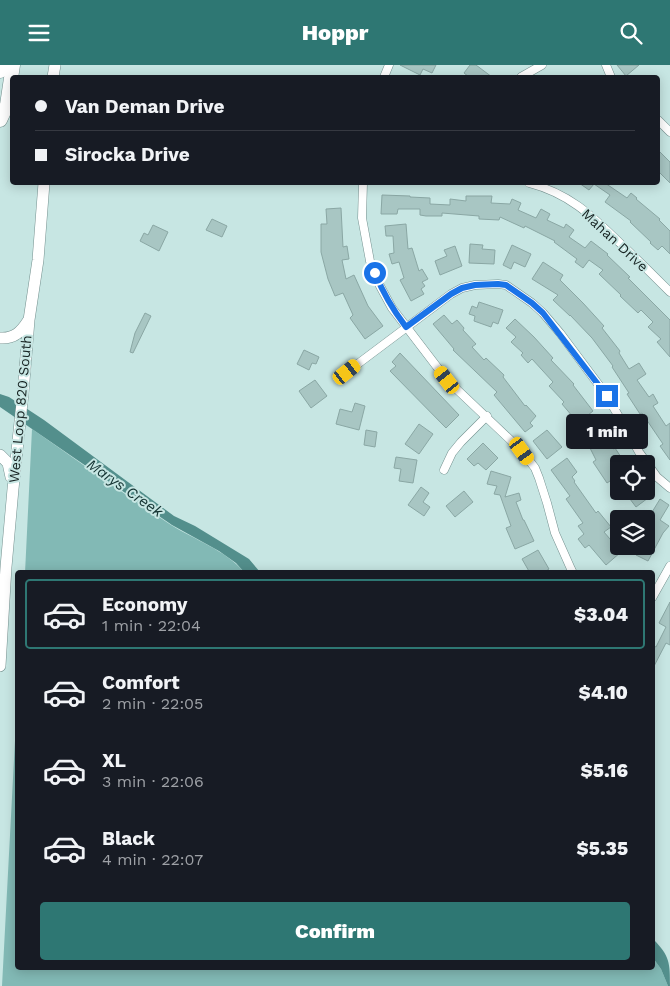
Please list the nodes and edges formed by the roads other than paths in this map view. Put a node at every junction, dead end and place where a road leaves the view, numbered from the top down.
1 (1, 65) edge
2 (542, 65) edge
3 (0, 71) edge
4 (524, 75) edge
5 (10, 85) edge
6 (0, 120) edge
7 (660, 121) edge
8 (670, 132) edge
9 (44, 185) edge
10 (363, 185) edge
11 (535, 185) edge
12 (670, 292) edge
13 (28, 320) junction
14 (406, 327) junction
15 (0, 339) edge
16 (347, 372) dead end
17 (487, 416) junction
18 (0, 455) edge
19 (444, 470) dead end
20 (670, 488) edge
21 (13, 489) junction
22 (670, 566) edge
23 (572, 570) edge
24 (655, 593) edge
25 (0, 666) edge

1 - 3 highway
2 - 4 street
5 - 6 highway
7 - 8 street
9 - 13 main road, West Loop 820 South
10 - 14 street
11 - 12 street, Mahan Drive
13 - 15 main road
13 - 21 main road, West Loop 820 South
14 - 16 street
14 - 17 street
14 - 20 street
17 - 19 street
17 - 23 street
18 - 21 main road
21 - 25 main road, West Loop 820 South
22 - 24 street

